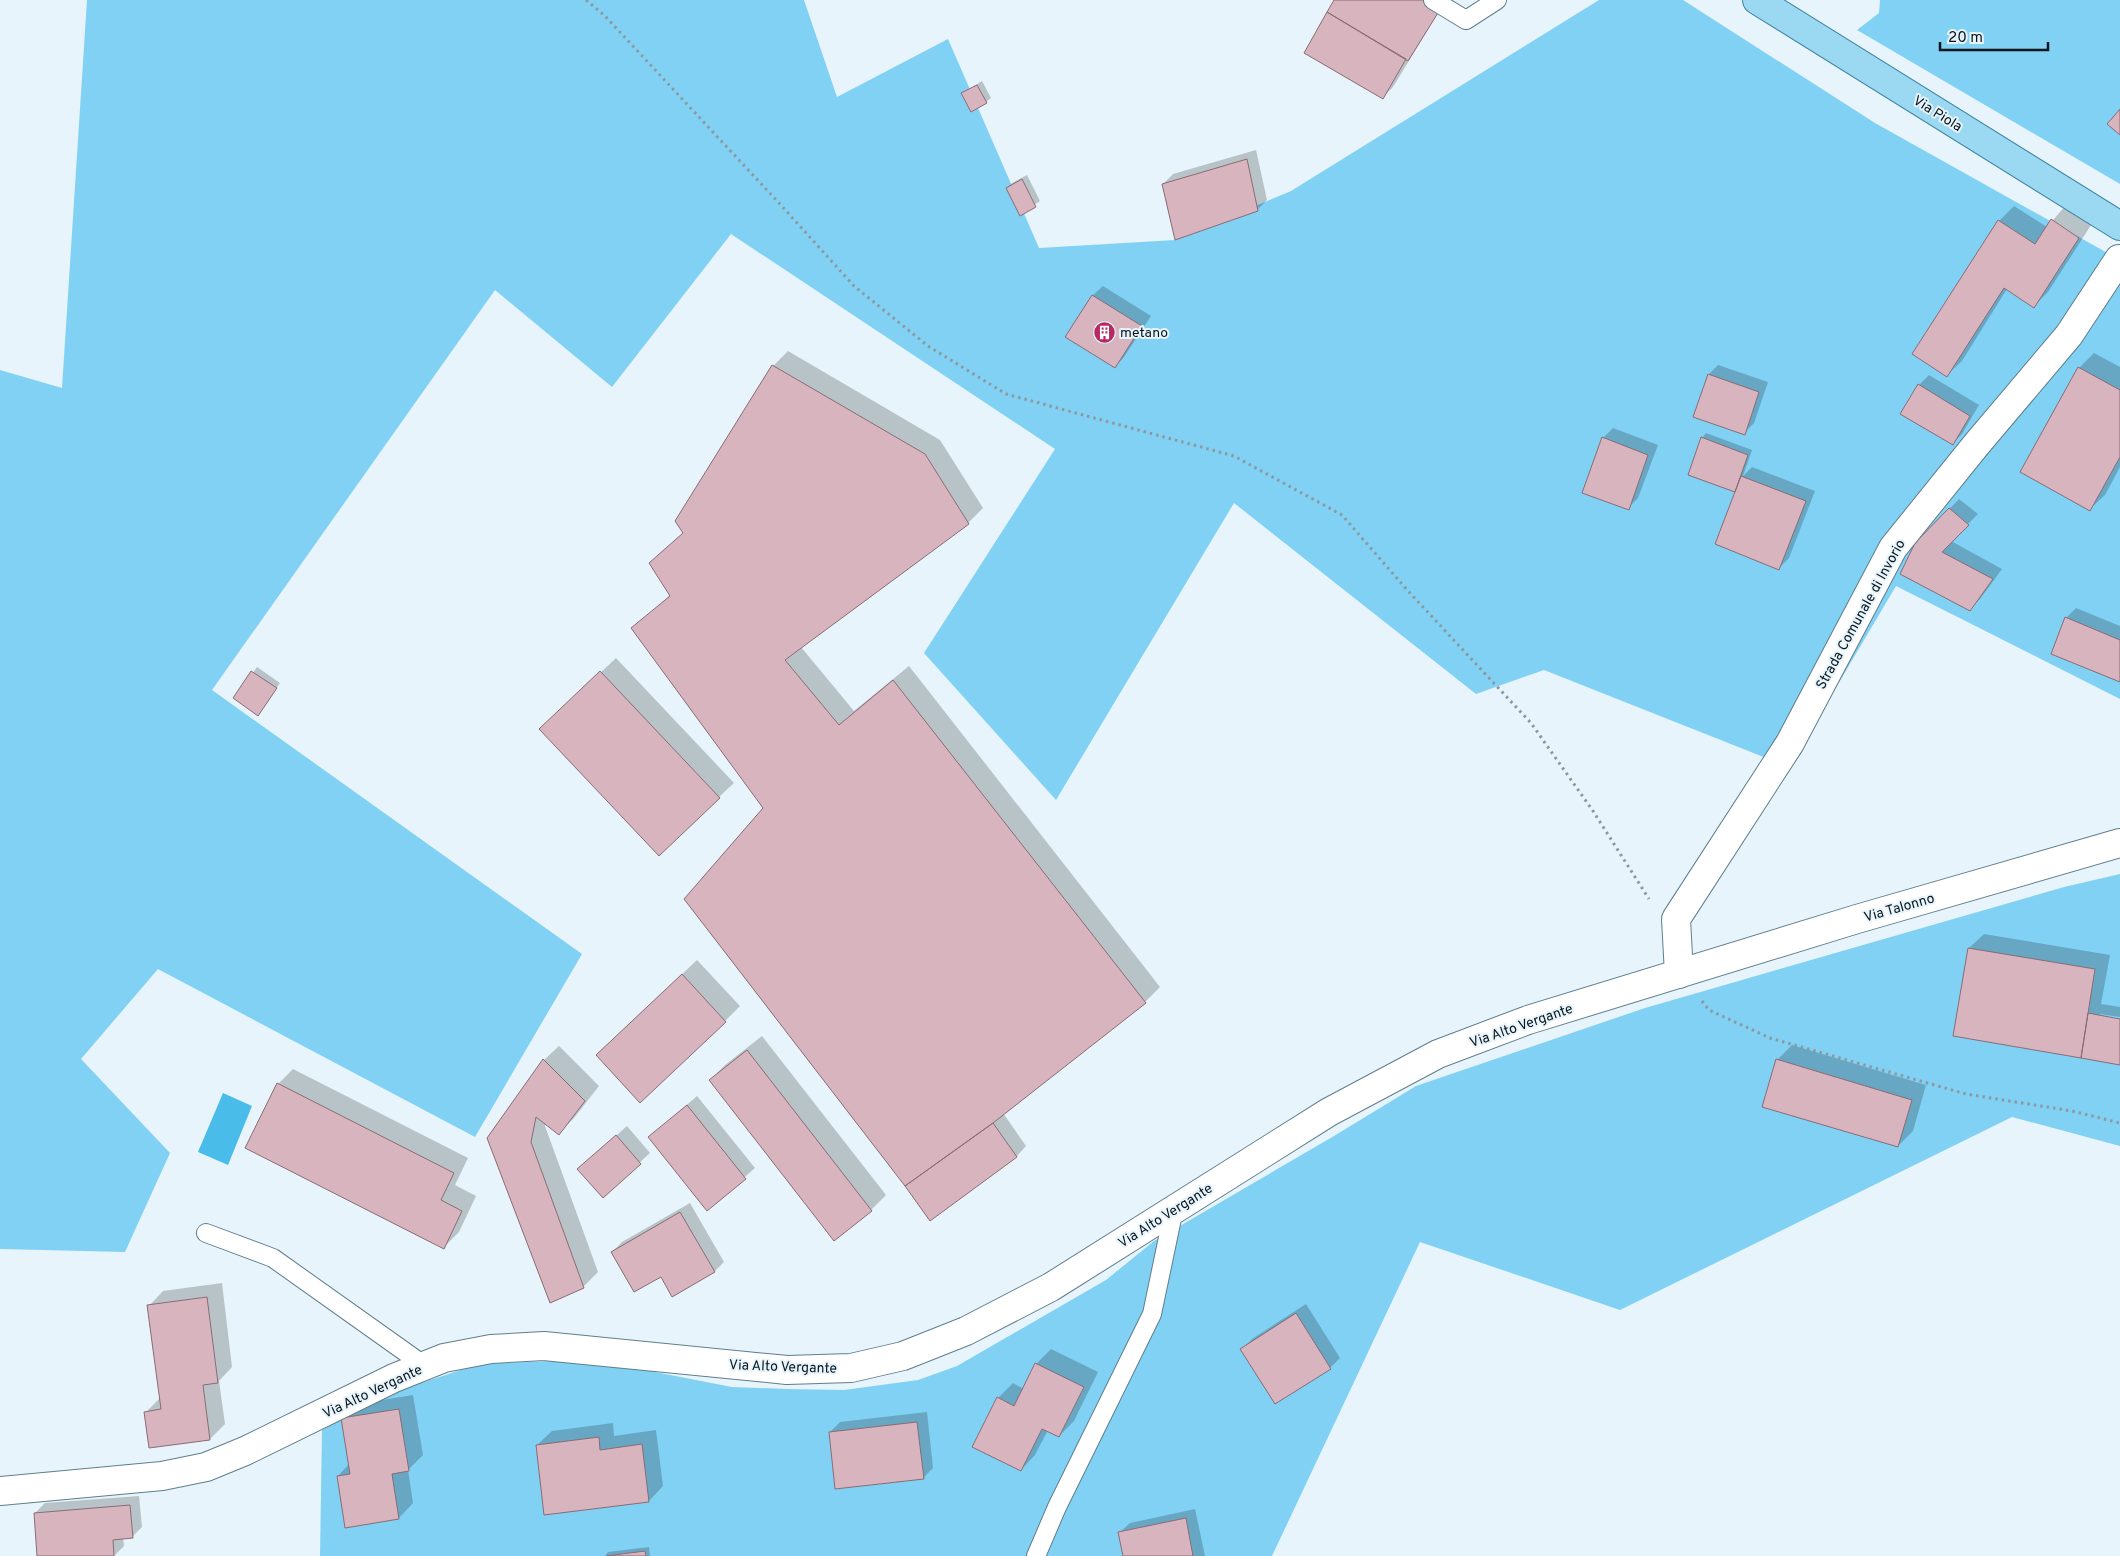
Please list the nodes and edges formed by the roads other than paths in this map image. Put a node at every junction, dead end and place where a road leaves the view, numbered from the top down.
1 (1433, 0) edge
2 (1497, 0) edge
3 (1757, 0) edge
4 (2120, 226) edge
5 (2119, 259) edge
6 (2120, 843) edge
7 (1679, 974) junction
8 (1174, 1209) junction
9 (206, 1233) dead end
10 (424, 1366) junction
11 (0, 1492) edge
12 (1036, 1556) edge

1 - 2 lane
3 - 4 main road, Via Piola
5 - 7 main road, Strada Comunale di Invorio
6 - 7 main road, Via Talonno
7 - 8 main road, Via Alto Vergante
8 - 10 main road, Via Alto Vergante
8 - 12 lane
9 - 10 lane
10 - 11 main road, Via Alto Vergante

